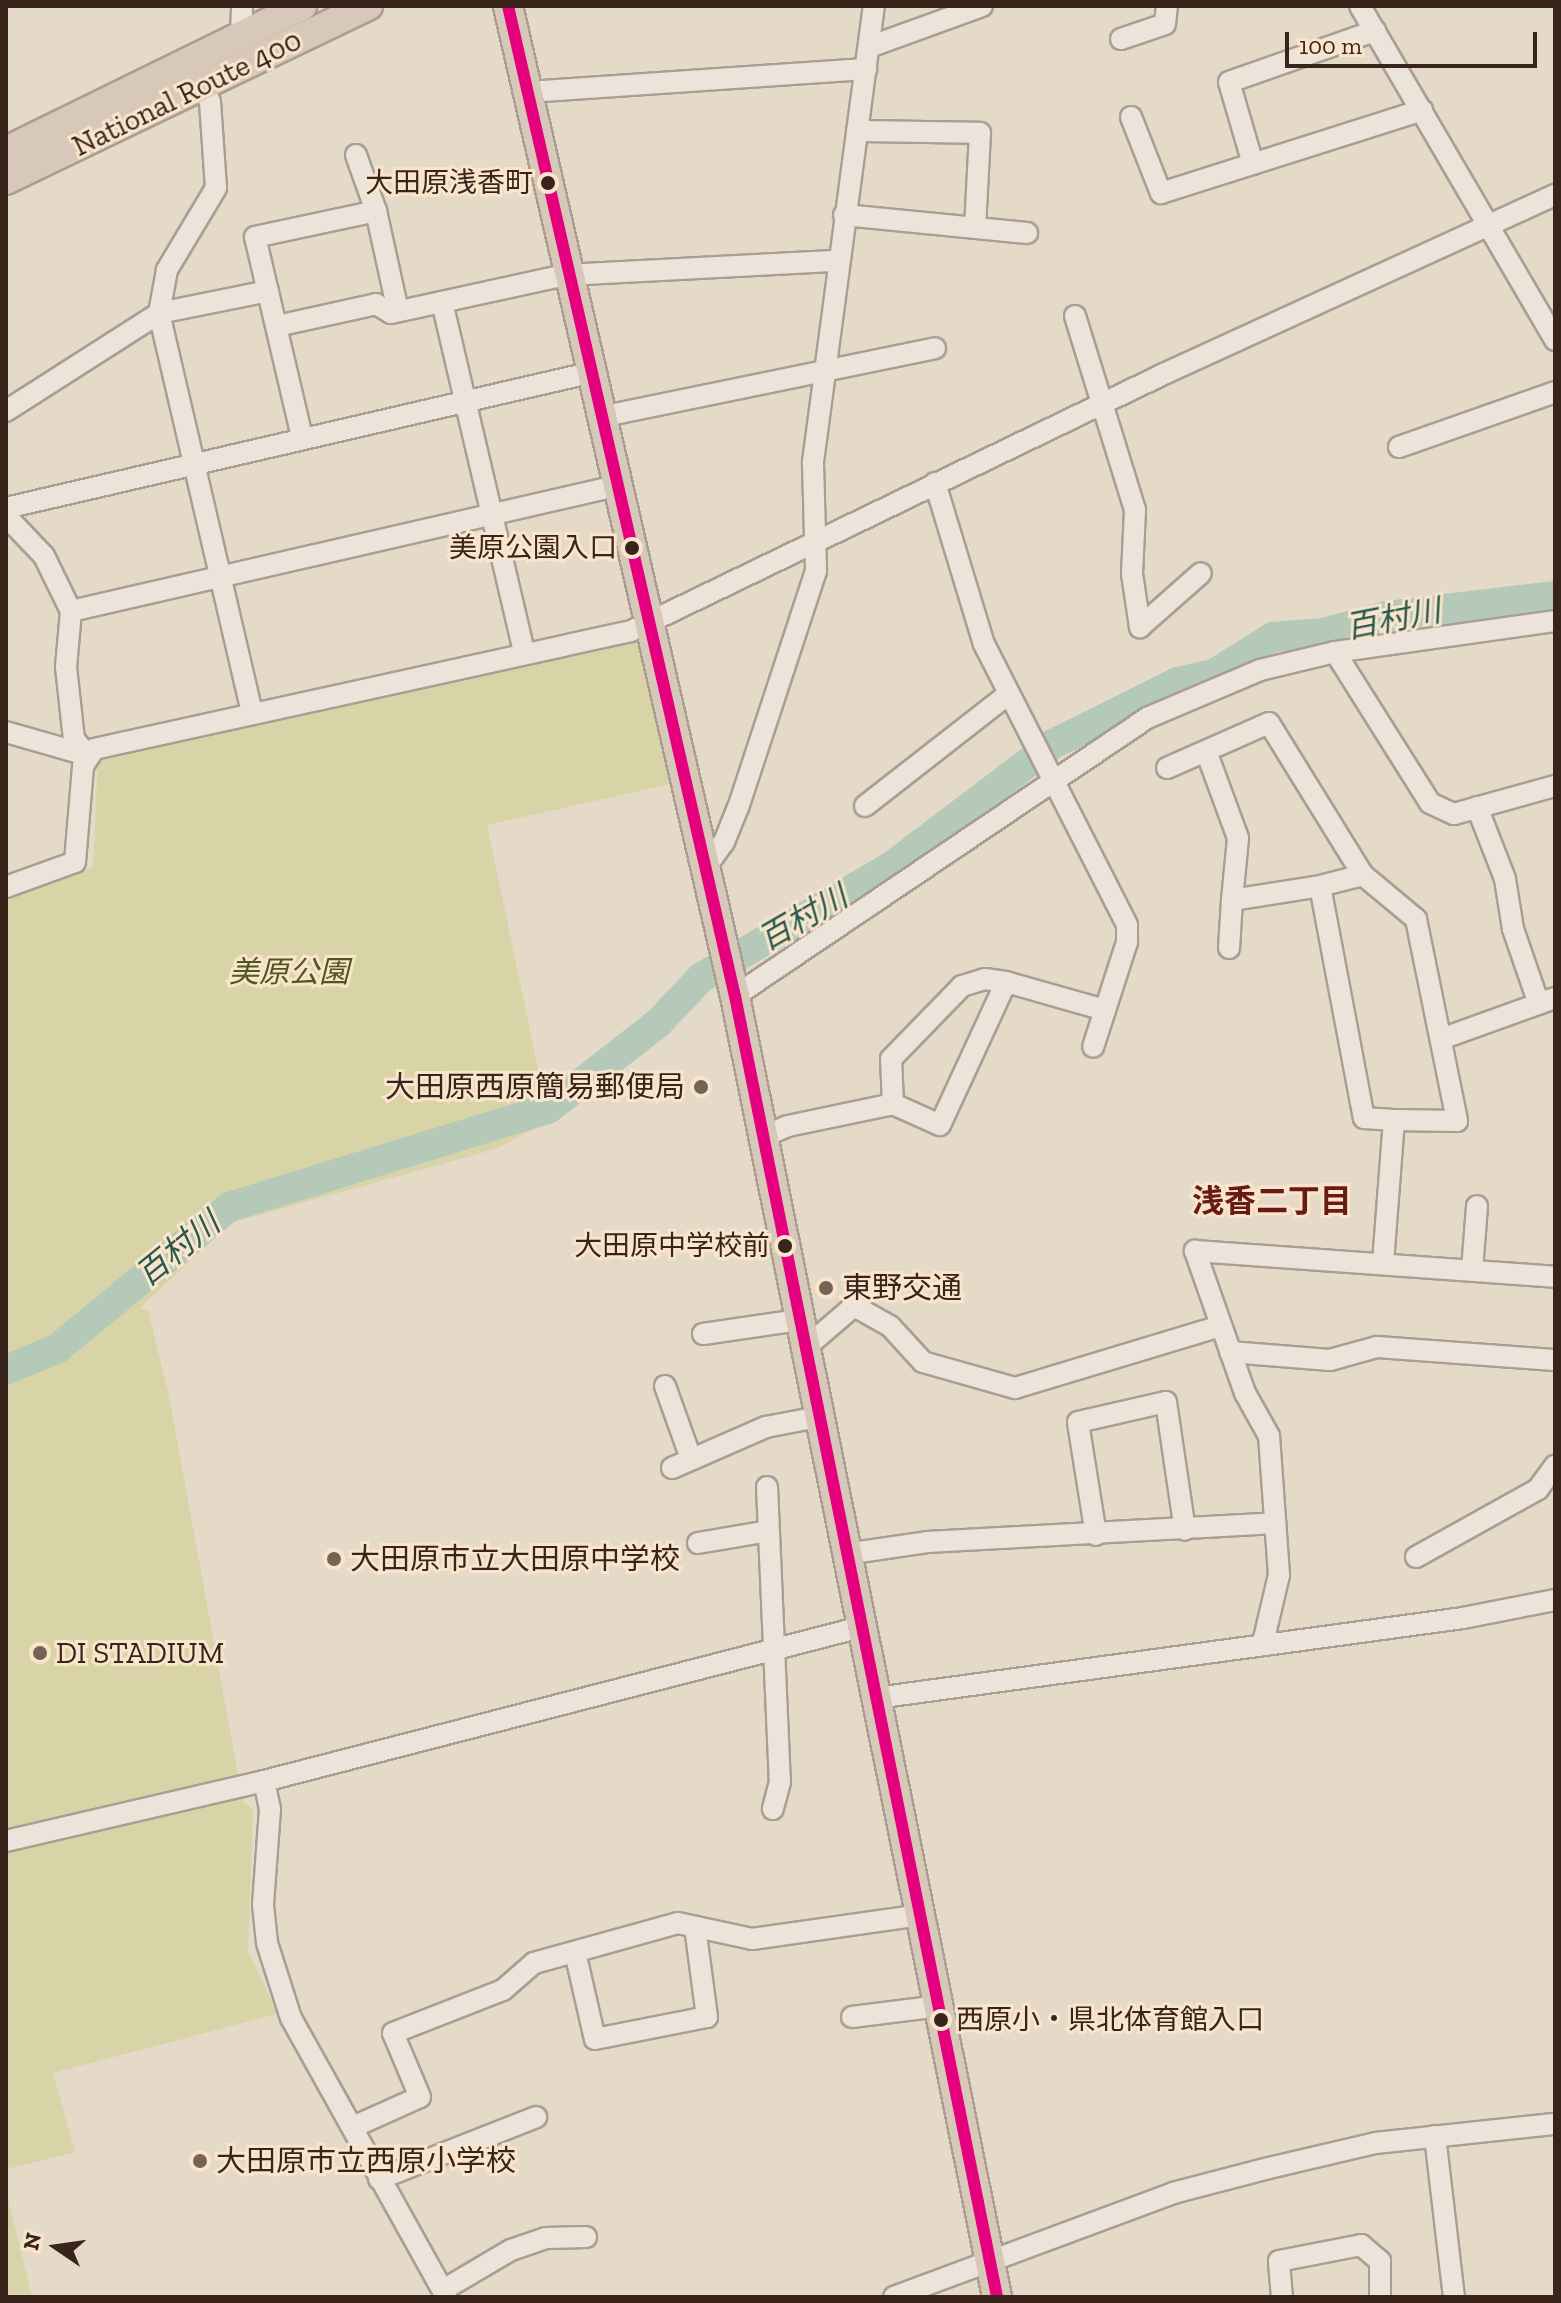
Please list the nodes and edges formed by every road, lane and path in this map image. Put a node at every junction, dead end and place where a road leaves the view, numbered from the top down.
1 (242, 6) edge
2 (302, 6) edge
3 (368, 6) edge
4 (508, 6) edge
5 (874, 6) edge
6 (982, 6) edge
7 (1167, 6) edge
8 (1360, 6) edge
9 (1375, 31) junction
10 (241, 36) junction
11 (1121, 39) dead end
12 (869, 47) junction
13 (866, 69) junction
14 (203, 85) junction
15 (527, 92) junction
16 (1422, 110) junction
17 (1131, 117) dead end
18 (857, 131) junction
19 (6, 151) edge
20 (356, 155) dead end
21 (1253, 164) junction
22 (6, 180) edge
23 (1555, 195) edge
24 (376, 211) junction
25 (844, 215) junction
26 (1486, 225) junction
27 (975, 228) junction
28 (1027, 233) dead end
29 (837, 261) junction
30 (566, 275) junction
31 (268, 291) junction
32 (442, 302) junction
33 (398, 311) junction
34 (159, 313) junction
35 (1075, 316) dead end
36 (277, 326) junction
37 (1555, 340) edge
38 (935, 348) dead end
39 (824, 372) junction
40 (589, 373) junction
41 (1555, 392) edge
42 (466, 401) junction
43 (1101, 404) junction
44 (6, 411) edge
45 (600, 417) junction
46 (302, 437) junction
47 (1399, 447) dead end
48 (194, 463) junction
49 (935, 483) junction
50 (616, 486) junction
51 (6, 508) edge
52 (6, 516) edge
53 (492, 517) junction
54 (818, 539) junction
55 (1201, 573) dead end
56 (219, 577) junction
57 (71, 611) junction
58 (647, 619) junction
59 (1555, 621) edge
60 (524, 652) junction
61 (1335, 652) junction
62 (1007, 695) junction
63 (252, 713) junction
64 (6, 732) edge
65 (1206, 751) junction
66 (87, 755) junction
67 (1167, 768) dead end
68 (1051, 778) junction
69 (1555, 786) edge
70 (865, 806) dead end
71 (1477, 807) junction
72 (705, 868) junction
73 (1363, 875) junction
74 (1320, 886) junction
75 (6, 887) edge
76 (1232, 900) junction
77 (1229, 948) dead end
78 (1006, 982) junction
79 (733, 988) junction
80 (1547, 1001) edge
81 (1105, 1010) junction
82 (1441, 1039) junction
83 (1093, 1047) dead end
84 (893, 1104) junction
85 (1394, 1120) junction
86 (762, 1137) junction
87 (1477, 1206) dead end
88 (1383, 1264) junction
89 (1472, 1270) junction
90 (1555, 1277) edge
91 (799, 1320) junction
92 (1220, 1326) junction
93 (703, 1334) dead end
94 (804, 1349) junction
95 (1230, 1352) junction
96 (1555, 1360) edge
97 (665, 1386) dead end
98 (818, 1417) junction
99 (690, 1456) junction
100 (1555, 1466) edge
101 (672, 1468) dead end
102 (767, 1487) dead end
103 (1275, 1523) junction
104 (1185, 1530) junction
105 (768, 1531) junction
106 (1096, 1535) junction
107 (698, 1543) dead end
108 (846, 1554) junction
109 (1416, 1557) dead end
110 (1555, 1600) edge
111 (861, 1627) junction
112 (1263, 1643) junction
113 (774, 1649) junction
114 (876, 1698) junction
115 (264, 1781) junction
116 (773, 1809) dead end
117 (6, 1841) edge
118 (920, 1915) junction
119 (695, 1927) junction
120 (575, 1952) junction
121 (939, 2006) junction
122 (852, 2017) dead end
123 (536, 2117) dead end
124 (1555, 2124) edge
125 (353, 2127) junction
126 (1435, 2136) junction
127 (379, 2179) junction
128 (586, 2237) dead end
129 (991, 2264) junction
130 (445, 2293) edge
131 (894, 2297) edge
132 (997, 2297) edge
133 (1282, 2297) edge
134 (1380, 2297) edge
135 (1454, 2297) edge

1 - 10 street
2 - 10 highway, National Route 400
3 - 14 highway, National Route 400
4 - 15 highway
5 - 12 street
6 - 12 street
7 - 11 street
8 - 9 street
9 - 16 street
9 - 21 street
10 - 19 highway, National Route 400
12 - 13 street
13 - 15 street
13 - 18 street
14 - 22 highway, National Route 400
14 - 34 street
15 - 30 highway
16 - 21 street
16 - 26 street
17 - 21 street
18 - 25 street
18 - 27 street
20 - 24 street
23 - 26 street
24 - 31 street
24 - 33 street
25 - 27 street
25 - 29 street
26 - 37 street
26 - 43 street
27 - 28 street
29 - 30 street
29 - 39 street
30 - 32 street
30 - 40 highway
31 - 34 street
31 - 36 street
32 - 33 street
32 - 42 street
33 - 36 street
34 - 44 street
34 - 48 street
35 - 43 street
36 - 46 street
38 - 39 street
39 - 45 street
39 - 54 street
40 - 42 street
40 - 45 highway
41 - 47 street
42 - 46 street
42 - 53 street
43 - 49 street
43 - 55 street
45 - 50 highway
46 - 48 street
48 - 51 street
48 - 56 street
49 - 54 street
49 - 62 street
50 - 53 street
50 - 58 highway
52 - 57 street
53 - 56 street
53 - 60 street
54 - 58 street
54 - 72 street
56 - 57 street
56 - 63 street
57 - 66 street
58 - 60 street
58 - 72 highway
59 - 61 street
60 - 63 street
61 - 68 street
61 - 71 street
62 - 68 street
62 - 70 street
63 - 66 street
64 - 66 street
65 - 67 street
65 - 73 street
65 - 76 street
66 - 75 street
68 - 79 street
68 - 81 street
69 - 71 street
71 - 80 street
72 - 79 highway
73 - 74 street
73 - 82 street
74 - 76 street
74 - 85 street
76 - 77 street
78 - 81 street
78 - 84 street
78 - 84 street
79 - 86 highway
80 - 82 street
81 - 83 street
82 - 85 street
84 - 86 street
85 - 88 street
86 - 91 highway
87 - 89 street
88 - 89 street
88 - 92 street
89 - 90 street
91 - 93 street
91 - 94 highway
92 - 94 street
92 - 95 street
94 - 98 highway
95 - 96 street
95 - 103 street
97 - 99 street
98 - 99 street
98 - 108 highway
99 - 101 street
100 - 109 street
102 - 105 street
103 - 104 street
103 - 112 street
104 - 106 street
104 - 106 street
105 - 107 street
105 - 113 street
106 - 108 street
108 - 111 highway
110 - 112 street
111 - 113 street
111 - 114 highway
112 - 114 street
113 - 115 street
113 - 116 street
114 - 118 highway
115 - 117 street
115 - 125 street
118 - 119 street
118 - 121 highway
119 - 120 street
119 - 120 street
120 - 125 street
121 - 122 street
121 - 129 highway
123 - 127 street
124 - 126 street
125 - 127 street
126 - 129 street
126 - 135 street
127 - 130 street
128 - 130 street
129 - 131 street
129 - 132 highway
133 - 134 street

